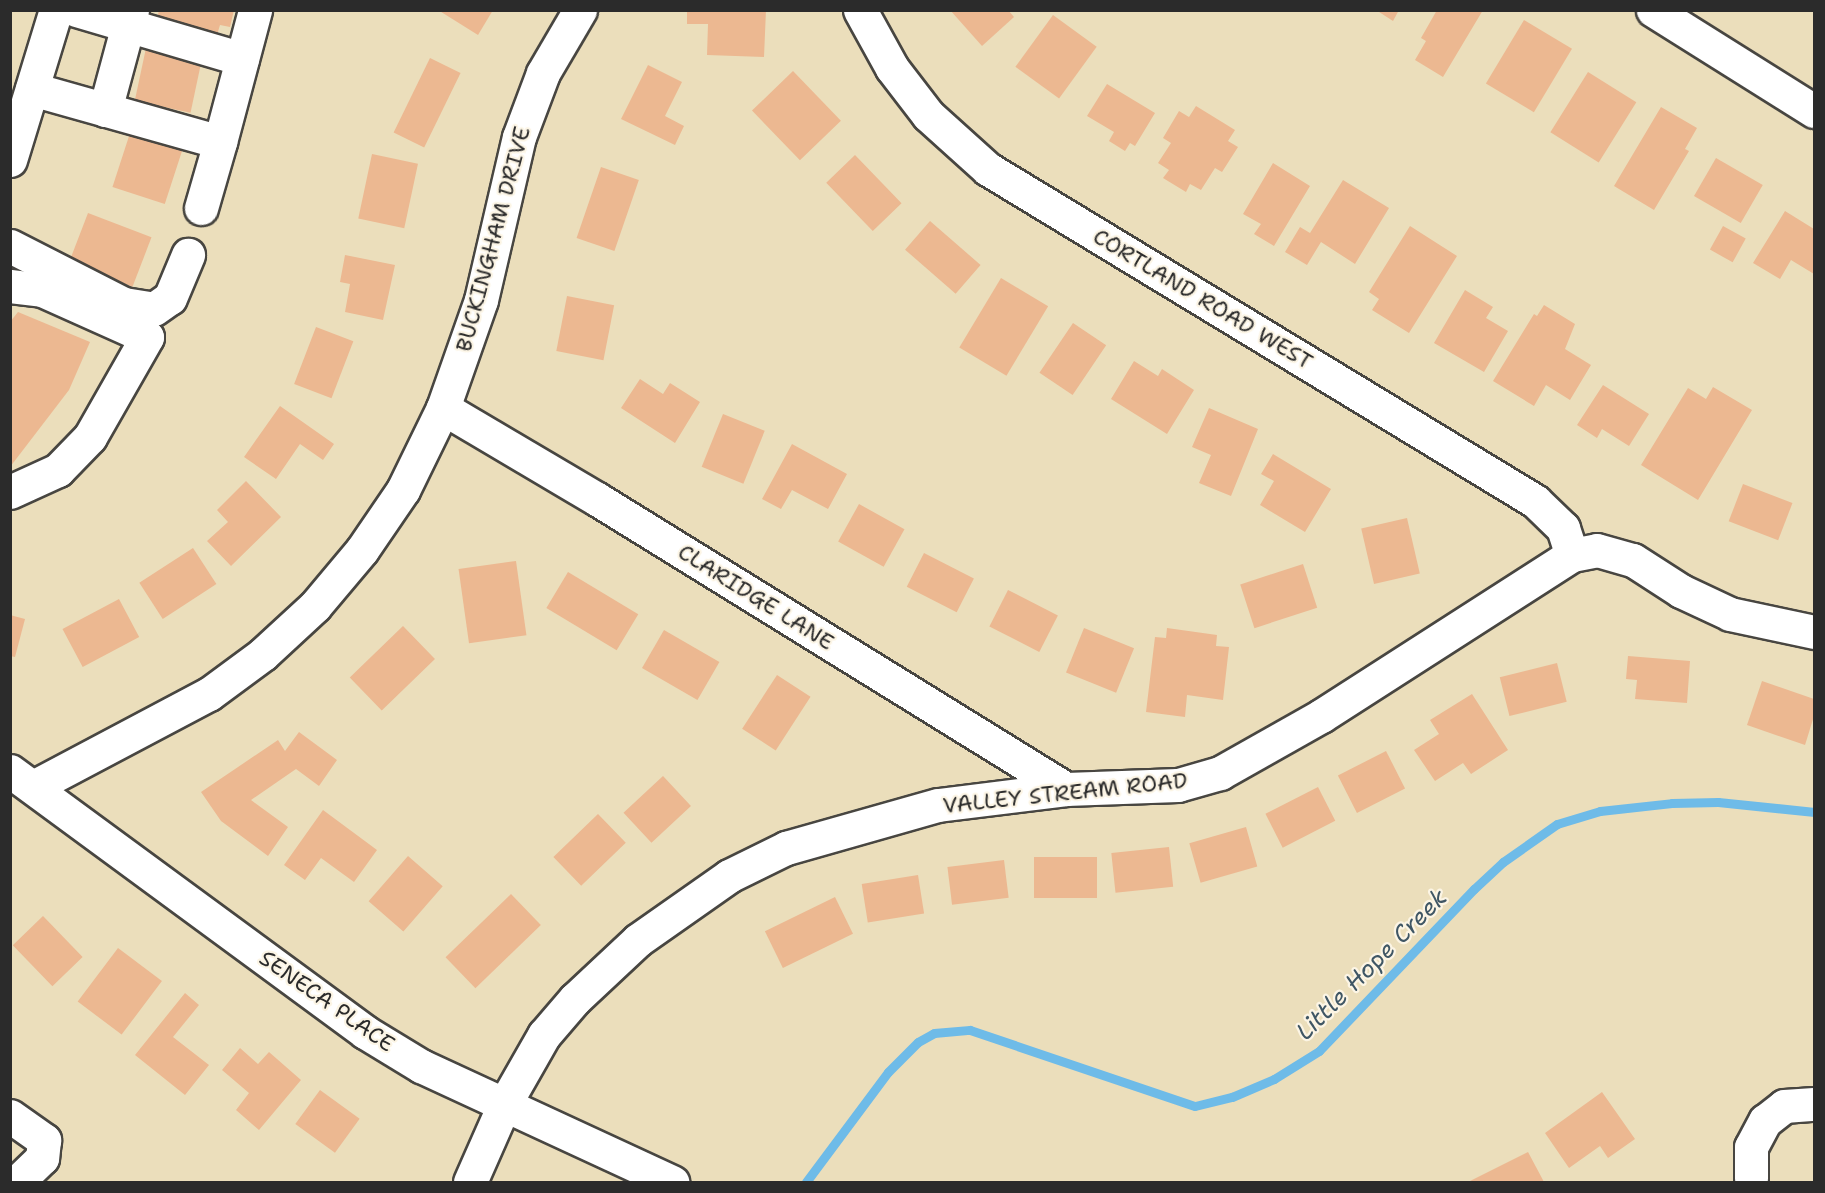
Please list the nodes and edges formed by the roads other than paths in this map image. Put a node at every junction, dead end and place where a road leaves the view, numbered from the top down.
1 (56, 10) edge
2 (76, 10) edge
3 (255, 10) edge
4 (580, 10) edge
5 (860, 10) edge
6 (1653, 10) edge
7 (130, 18) edge
8 (242, 59) junction
9 (32, 89) junction
10 (105, 110) junction
11 (1815, 111) edge
12 (220, 142) junction
13 (10, 160) edge
14 (201, 208) dead end
15 (10, 246) edge
16 (188, 255) dead end
17 (10, 286) edge
18 (443, 408) junction
19 (10, 492) edge
20 (1572, 555) junction
21 (1815, 632) edge
22 (22, 779) edge
23 (1066, 789) junction
24 (1815, 1104) edge
25 (504, 1105) junction
26 (10, 1116) edge
27 (1754, 1181) edge
28 (17, 1182) edge
29 (470, 1182) edge
30 (672, 1182) edge

1 - 9 street
2 - 7 street
3 - 8 street
4 - 18 street, BUCKINGHAM DRIVE
5 - 20 street, CORTLAND ROAD WEST
6 - 11 street
7 - 8 street
7 - 10 street
8 - 12 street
9 - 10 street
9 - 13 street
10 - 12 street
12 - 14 street
15 - 16 street
17 - 19 street
18 - 22 street, BUCKINGHAM DRIVE
18 - 23 street, CLARIDGE LANE
20 - 21 street, VALLEY STREAM ROAD
20 - 23 street, VALLEY STREAM ROAD
22 - 25 street, SENECA PLACE
23 - 25 street, VALLEY STREAM ROAD
24 - 27 street
25 - 29 street, VALLEY STREAM ROAD
25 - 30 street, SENECA PLACE
26 - 28 street

